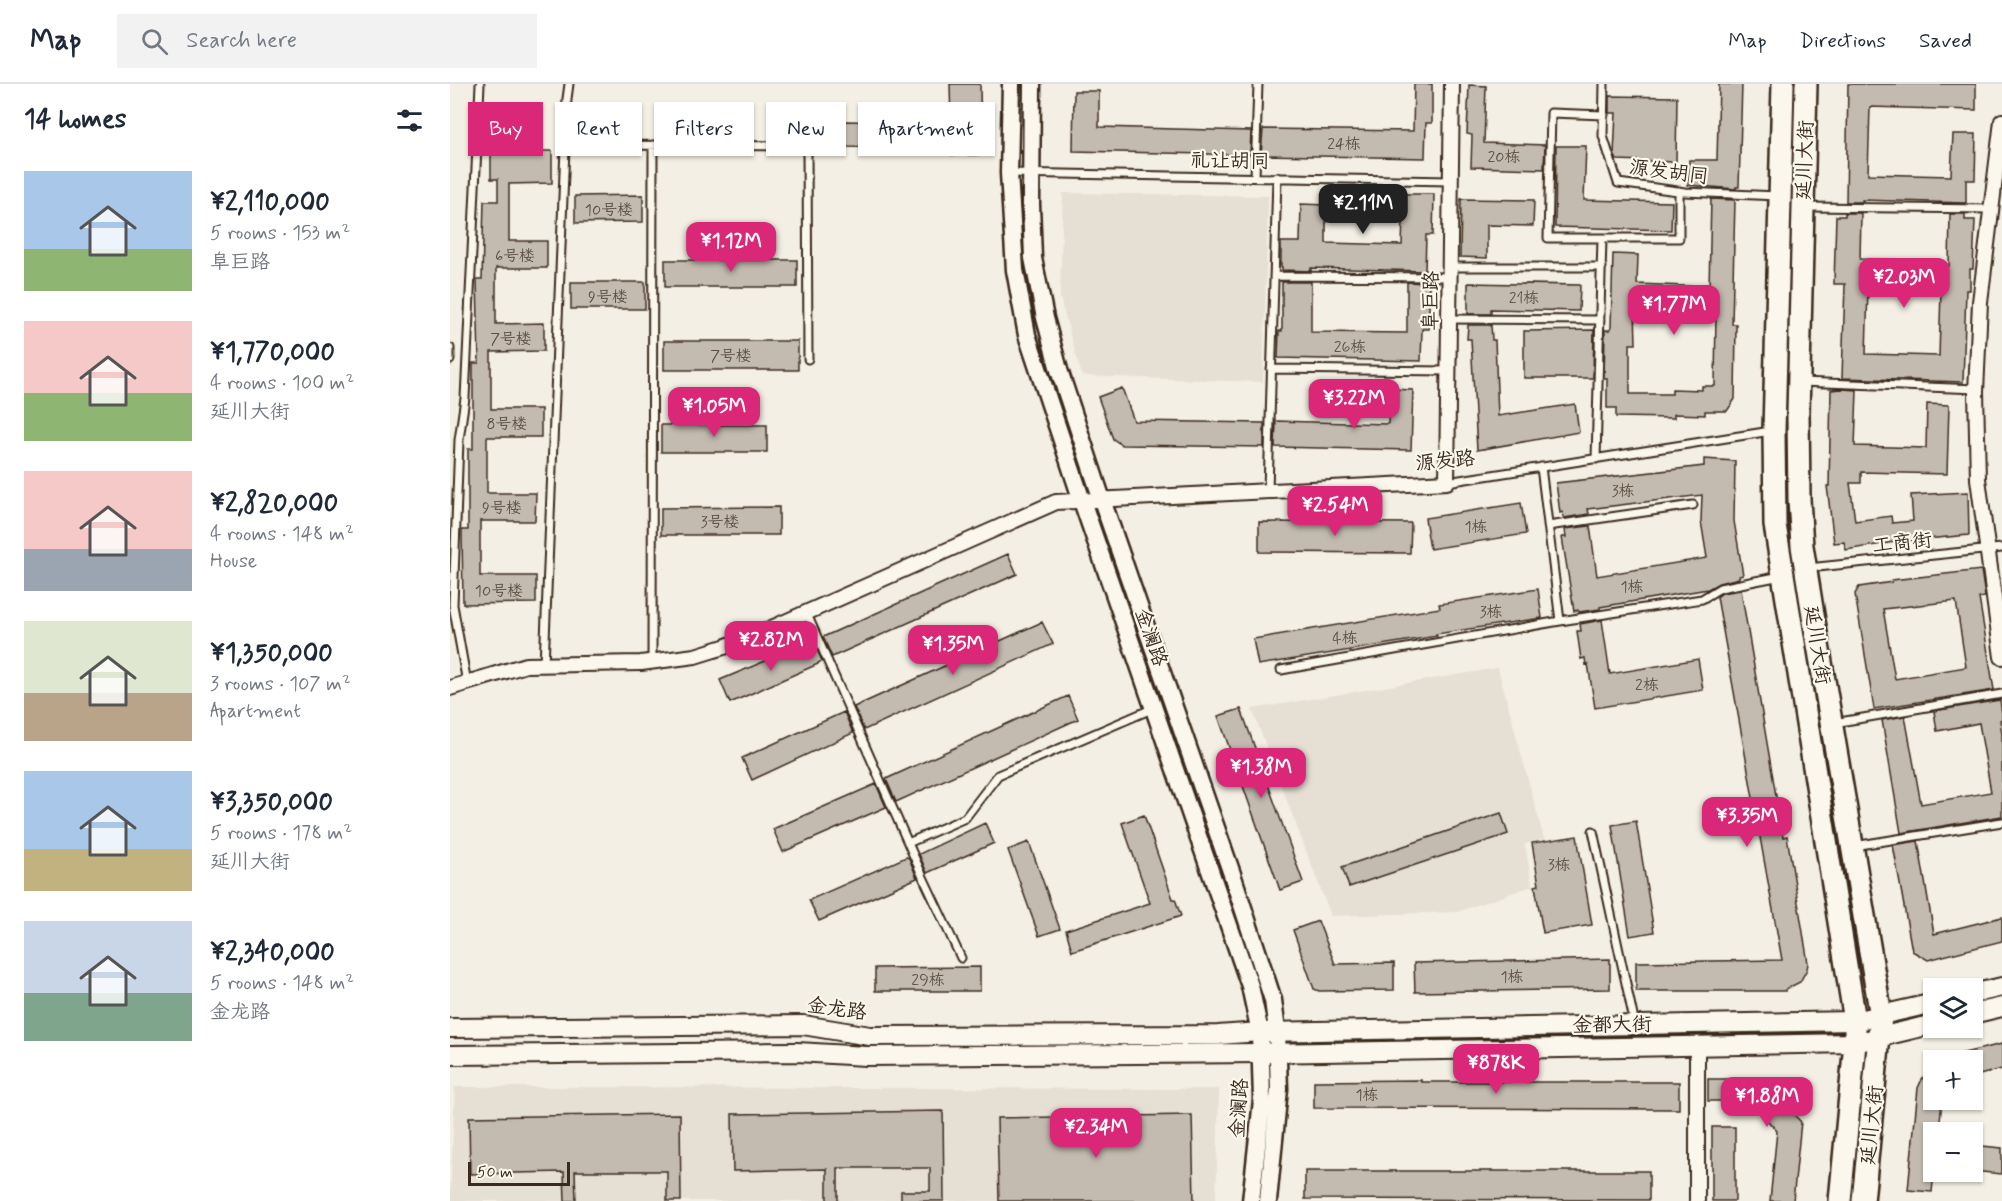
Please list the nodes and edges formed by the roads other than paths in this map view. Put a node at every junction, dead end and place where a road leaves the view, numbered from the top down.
1 (480, 84) edge
2 (569, 84) edge
3 (1011, 84) edge
4 (1032, 84) edge
5 (1258, 84) edge
6 (1452, 84) edge
7 (1604, 84) edge
8 (1783, 84) edge
9 (1806, 84) edge
10 (567, 102) edge
11 (1604, 115) junction
12 (2002, 121) edge
13 (642, 145) edge
14 (653, 145) junction
15 (565, 156) edge
16 (1009, 173) junction
17 (1031, 173) junction
18 (1255, 177) junction
19 (1277, 177) junction
20 (1451, 181) junction
21 (1679, 191) junction
22 (1780, 196) junction
23 (1803, 207) junction
24 (1991, 209) junction
25 (1602, 238) junction
26 (1602, 267) junction
27 (1450, 272) junction
28 (1274, 276) junction
29 (1449, 319) junction
30 (1600, 320) junction
31 (450, 348) edge
32 (808, 359) dead end
33 (450, 360) edge
34 (1271, 369) junction
35 (1449, 371) junction
36 (1798, 382) junction
37 (1977, 388) junction
38 (1774, 431) junction
39 (1596, 459) junction
40 (1541, 467) junction
41 (1447, 482) junction
42 (1268, 491) junction
43 (1102, 500) junction
44 (1082, 501) junction
45 (1693, 505) dead end
46 (1548, 526) junction
47 (2002, 548) edge
48 (1987, 550) junction
49 (1805, 568) junction
50 (1784, 576) junction
51 (806, 612) junction
52 (1560, 621) junction
53 (2002, 657) edge
54 (652, 662) junction
55 (544, 665) junction
56 (1281, 670) dead end
57 (467, 683) junction
58 (450, 688) edge
59 (2002, 694) edge
60 (1154, 708) junction
61 (1831, 723) junction
62 (2002, 822) edge
63 (1593, 831) dead end
64 (908, 843) junction
65 (1852, 846) junction
66 (961, 958) dead end
67 (2002, 987) edge
68 (1983, 991) edge
69 (1923, 1006) edge
70 (2002, 1007) edge
71 (1983, 1011) edge
72 (1881, 1016) junction
73 (1856, 1021) junction
74 (1635, 1025) junction
75 (1923, 1027) edge
76 (450, 1028) edge
77 (1269, 1032) junction
78 (1879, 1037) junction
79 (1218, 1043) junction
80 (1855, 1043) junction
81 (1697, 1046) junction
82 (1269, 1052) junction
83 (450, 1055) edge
84 (1251, 1201) edge
85 (1268, 1201) edge
86 (1697, 1201) edge
87 (1840, 1201) edge
88 (1863, 1201) edge

1 - 57 lane
2 - 10 lane
3 - 16 street, 金澜路
4 - 17 street, 金澜路
5 - 18 lane
6 - 20 street, 阜巨路
7 - 11 lane, 源发胡同
8 - 22 main road, 延川大街
9 - 23 main road, 延川大街
11 - 21 lane, 源发胡同
11 - 25 lane
12 - 24 street
13 - 14 lane
14 - 32 lane
14 - 54 lane
15 - 55 lane
16 - 17 lane, 礼让胡同
16 - 44 street, 金澜路
17 - 18 lane, 礼让胡同
17 - 43 street, 金澜路
18 - 19 lane, 礼让胡同
19 - 20 lane, 礼让胡同
19 - 28 lane
20 - 27 street, 阜巨路
21 - 22 lane, 源发胡同
21 - 25 lane
22 - 38 main road, 延川大街
23 - 24 lane
23 - 36 main road, 延川大街
24 - 37 street
25 - 26 lane
26 - 27 lane
26 - 30 lane
27 - 28 lane
27 - 29 street, 阜巨路
28 - 34 lane
29 - 30 lane
29 - 35 street, 阜巨路
30 - 39 lane
31 - 33 lane
34 - 35 lane
34 - 42 lane
35 - 41 street, 阜巨路
36 - 37 lane
36 - 49 main road, 延川大街
37 - 48 street
38 - 39 lane, 源发路
38 - 50 main road, 延川大街
39 - 40 lane, 源发路
40 - 41 lane, 源发路
40 - 46 lane
41 - 42 street, 源发路
42 - 43 street, 源发路
43 - 44 street, 源发路
43 - 77 street, 金澜路
44 - 51 street, 源发路
44 - 60 street, 金澜路
45 - 46 lane
46 - 52 lane
47 - 48 lane, 工商街
48 - 49 lane, 工商街
48 - 53 street
49 - 61 main road, 延川大街
50 - 52 lane
50 - 73 main road, 延川大街
51 - 54 street, 源发路
51 - 64 lane
52 - 56 lane
54 - 55 street, 源发路
55 - 57 street, 源发路
57 - 58 street, 源发路
59 - 61 lane
60 - 64 lane
60 - 77 street, 金澜路
61 - 65 main road, 延川大街
62 - 65 lane
63 - 74 lane
64 - 66 lane
65 - 72 main road, 延川大街
67 - 68 main road
69 - 72 main road, 金都大街
70 - 71 main road
72 - 73 main road, 金都大街
72 - 78 main road, 延川大街
73 - 74 main road, 金都大街
73 - 80 main road, 延川大街
74 - 77 main road, 金都大街
75 - 78 main road, 金都大街
76 - 79 main road, 金龙路
77 - 79 main road, 金都大街
77 - 82 street, 金澜路
78 - 80 main road, 金都大街
78 - 88 main road, 延川大街
79 - 82 main road, 金都大街
79 - 83 main road
80 - 81 main road, 金都大街
80 - 87 main road, 延川大街
81 - 82 main road, 金都大街
81 - 86 street
82 - 84 street, 金澜路
82 - 85 street, 金澜路

